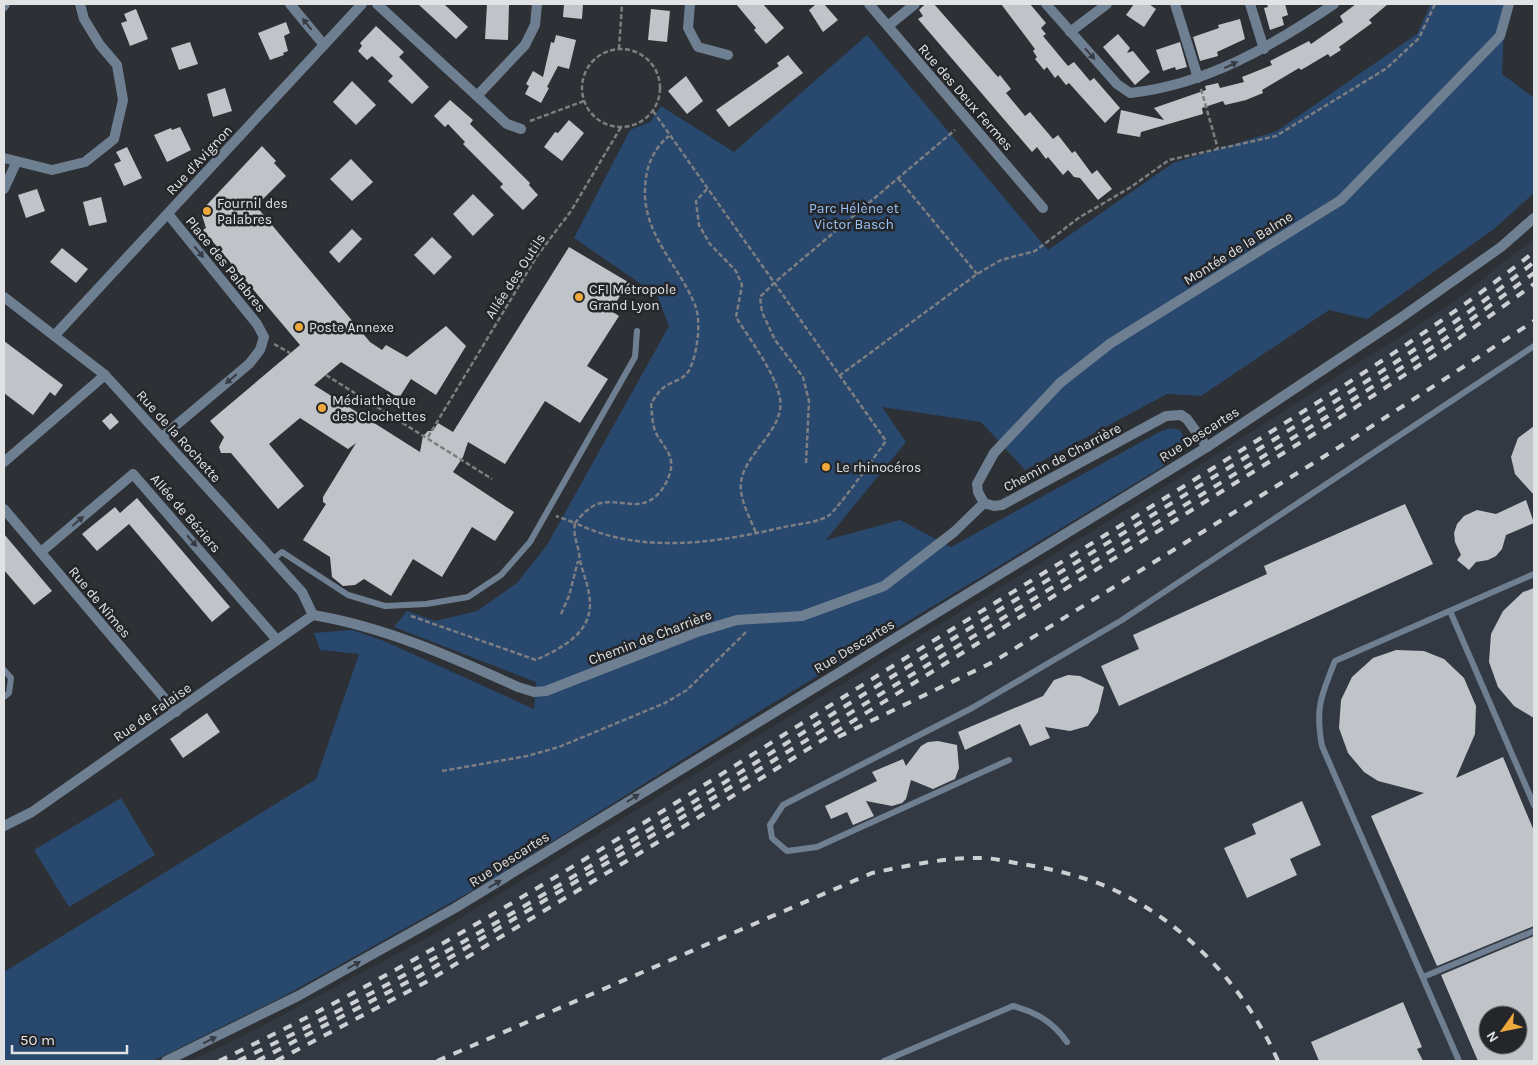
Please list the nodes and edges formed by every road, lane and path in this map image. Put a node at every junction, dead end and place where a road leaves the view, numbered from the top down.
1 (80, 4) edge
2 (290, 4) edge
3 (362, 4) edge
4 (377, 4) edge
5 (537, 4) edge
6 (622, 4) edge
7 (690, 4) edge
8 (869, 4) edge
9 (915, 4) edge
10 (1046, 4) edge
11 (1107, 4) edge
12 (1176, 4) edge
13 (1250, 4) edge
14 (1334, 4) edge
15 (1435, 4) edge
16 (1509, 4) edge
17 (888, 26) junction
18 (1070, 32) junction
19 (324, 45) junction
20 (619, 49) junction
21 (1264, 49) junction
22 (728, 55) dead end
23 (1198, 78) junction
24 (477, 96) junction
25 (584, 101) junction
26 (653, 112) junction
27 (621, 127) junction
28 (522, 128) joint
29 (955, 130) dead end
30 (669, 136) junction
31 (1218, 149) junction
32 (4, 158) edge
33 (16, 163) junction
34 (898, 178) junction
35 (4, 189) edge
36 (707, 189) junction
37 (1043, 208) dead end
38 (168, 214) junction
39 (1534, 218) edge
40 (977, 274) junction
41 (774, 283) junction
42 (4, 297) edge
43 (637, 331) dead end
44 (55, 335) junction
45 (264, 338) junction
46 (1534, 346) edge
47 (290, 353) dead end
48 (105, 375) junction
49 (326, 375) dead end
50 (840, 376) junction
51 (162, 437) junction
52 (428, 437) junction
53 (1207, 447) junction
54 (4, 462) edge
55 (806, 463) dead end
56 (492, 479) dead end
57 (984, 503) junction
58 (4, 509) edge
59 (547, 512) junction
60 (575, 523) junction
61 (756, 533) junction
62 (41, 552) junction
63 (272, 560) junction
64 (579, 560) junction
65 (1534, 574) edge
66 (1450, 611) junction
67 (561, 614) dead end
68 (313, 615) junction
69 (410, 616) dead end
70 (763, 618) junction
71 (277, 640) junction
72 (4, 670) edge
73 (4, 697) edge
74 (176, 712) junction
75 (1009, 760) dead end
76 (442, 771) dead end
77 (1534, 805) edge
78 (4, 826) edge
79 (1534, 931) edge
80 (1423, 977) junction
81 (1067, 1042) dead end
82 (166, 1061) edge
83 (884, 1061) edge
84 (1460, 1061) edge

1 - 33 street
19 -> 2 street
3 - 19 street, Rue d'Avignon
4 - 24 street
5 - 24 street
6 - 20 path
7 - 22 street
8 - 17 street, Rue des Deux Fermes
9 - 17 street
10 - 18 street
11 - 18 street
12 - 23 street
13 - 21 street
14 - 21 street
15 - 31 path
16 - 57 street, Montée de la Balme
17 - 37 street, Rue des Deux Fermes
18 -> 23 street
19 - 38 street, Rue d'Avignon
20 - 25 path
20 - 26 path
23 -> 21 street
23 - 31 path
24 - 28 street
25 - 27 path
25 - 28 path
26 - 27 path
26 - 30 path
27 - 52 path, Allée des Outils
29 - 34 path
30 - 36 path
30 - 60 path
31 - 40 path
32 - 33 street
33 - 35 street
34 - 40 path
34 - 41 path
36 - 41 path
36 - 61 path
38 - 44 street, Rue d'Avignon
38 -> 45 street, Place des Palabres
39 - 53 street, Rue Descartes
40 - 50 path
41 - 50 path
41 - 55 path
42 - 44 street, Rue de la Rochette
43 - 59 lane
44 - 48 street, Rue de la Rochette
45 - 47 path
45 -> 51 street
46 - 75 lane
48 - 51 street, Rue de la Rochette
48 - 54 street
49 - 52 path
50 - 61 path
51 - 63 street, Rue de la Rochette
52 - 56 path
53 - 57 street, Chemin de Charrière
82 -> 53 street, Rue Descartes
57 - 70 street, Chemin de Charrière
58 - 62 street, Rue de Nîmes
59 - 60 path
59 - 63 lane
60 - 61 path
60 - 64 path
62 -> 71 street, Allée de Béziers
62 - 74 street, Rue de Nîmes
63 - 68 street, Rue de la Rochette
64 - 67 path
64 - 69 path
65 - 66 lane
66 - 77 lane
66 - 80 lane
68 - 70 street, Chemin de Charrière
68 - 71 street, Rue de Falaise
70 - 76 path
71 - 74 street, Rue de Falaise
72 - 73 lane
74 - 78 street, Rue de Falaise
79 - 80 lane
80 - 84 lane
81 - 83 lane

